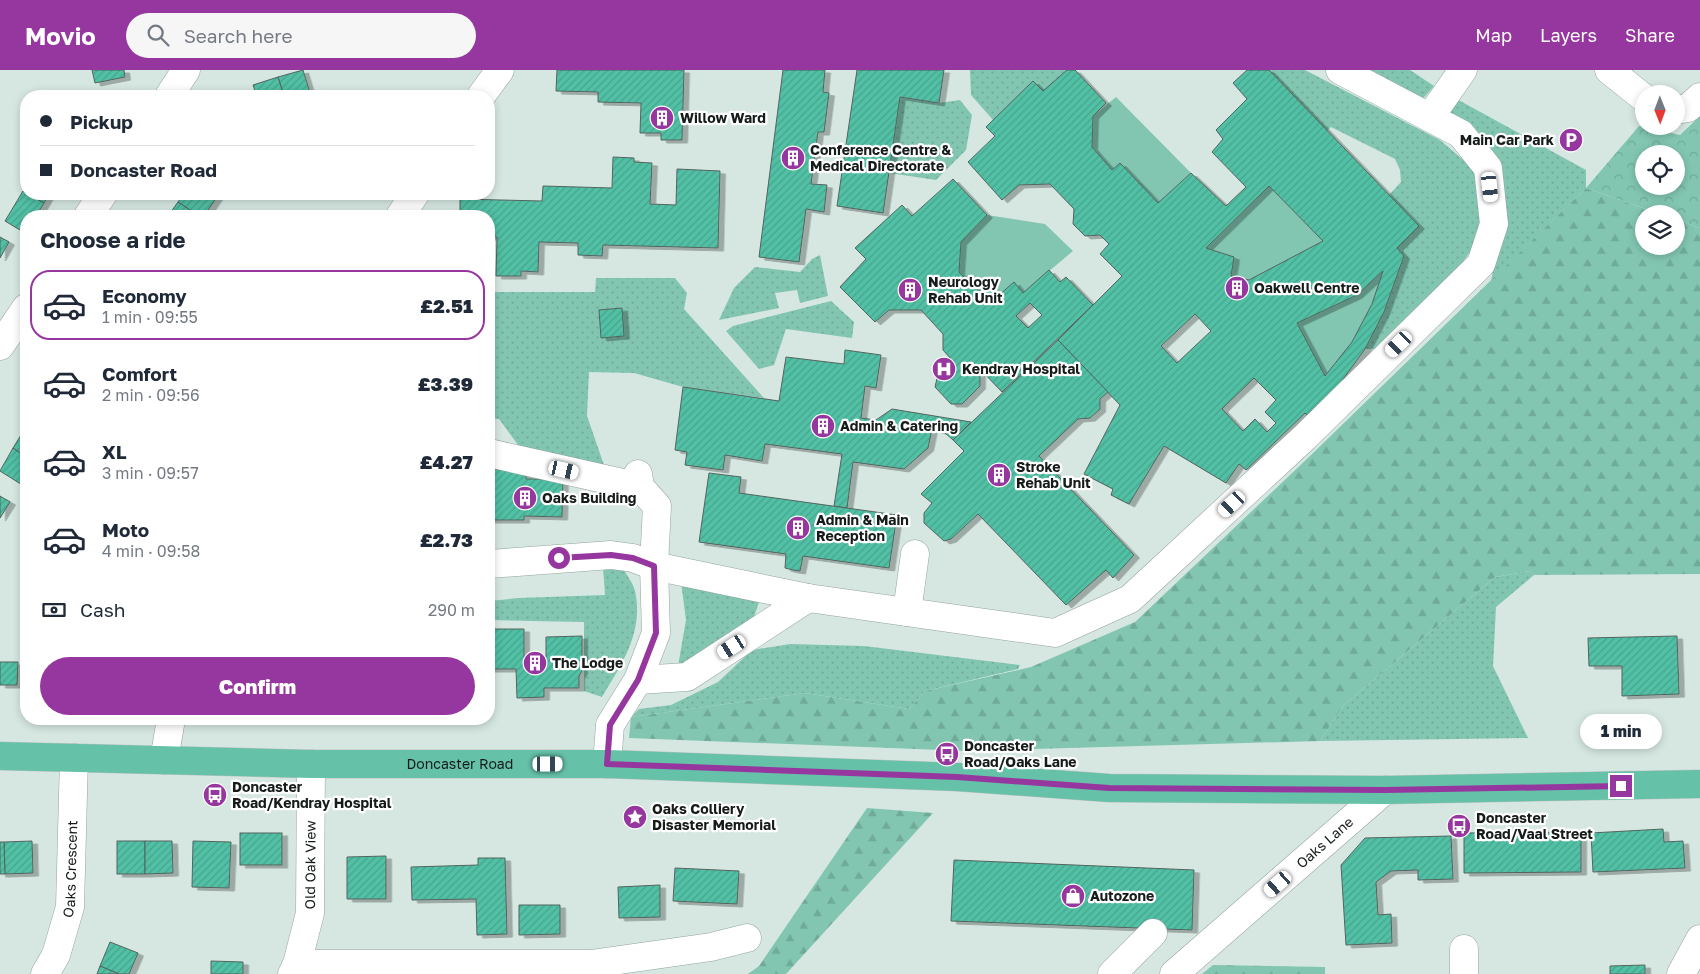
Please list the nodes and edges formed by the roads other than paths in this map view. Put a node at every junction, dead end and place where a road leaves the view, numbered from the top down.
1 (186, 70) edge
2 (500, 70) edge
3 (1340, 70) edge
4 (1463, 70) edge
5 (1610, 71) edge
6 (173, 90) edge
7 (485, 90) edge
8 (1635, 91) edge
9 (1430, 117) junction
10 (20, 317) edge
11 (0, 346) edge
12 (495, 454) edge
13 (915, 554) dead end
14 (495, 564) edge
15 (654, 566) junction
16 (808, 598) junction
17 (907, 612) junction
18 (638, 680) junction
19 (170, 725) edge
20 (0, 756) edge
21 (74, 758) junction
22 (164, 760) junction
23 (311, 764) junction
24 (607, 764) junction
25 (1700, 784) edge
26 (1385, 790) junction
27 (1153, 933) dead end
28 (747, 938) dead end
29 (1700, 939) edge
30 (295, 969) edge
31 (44, 974) edge
32 (1112, 974) edge
33 (1174, 974) edge
34 (1681, 974) edge

1 - 6 street
2 - 7 street
3 - 9 street
4 - 9 street
5 - 8 street
9 - 17 street
10 - 11 street
12 - 15 street
13 - 17 street
14 - 15 street
15 - 16 street
15 - 18 street
16 - 17 street
16 - 18 street
18 - 24 street
19 - 22 street
20 - 21 highway, Doncaster Road
21 - 22 highway, Doncaster Road
21 - 31 street, Oaks Crescent
22 - 23 highway, Doncaster Road
23 - 24 highway, Doncaster Road
23 - 30 street, Old Oak View
24 - 26 highway, Doncaster Road
25 - 26 highway, Doncaster Road
26 - 33 street, Oaks Lane
27 - 32 street
28 - 30 street, Old Oak View
29 - 34 street

